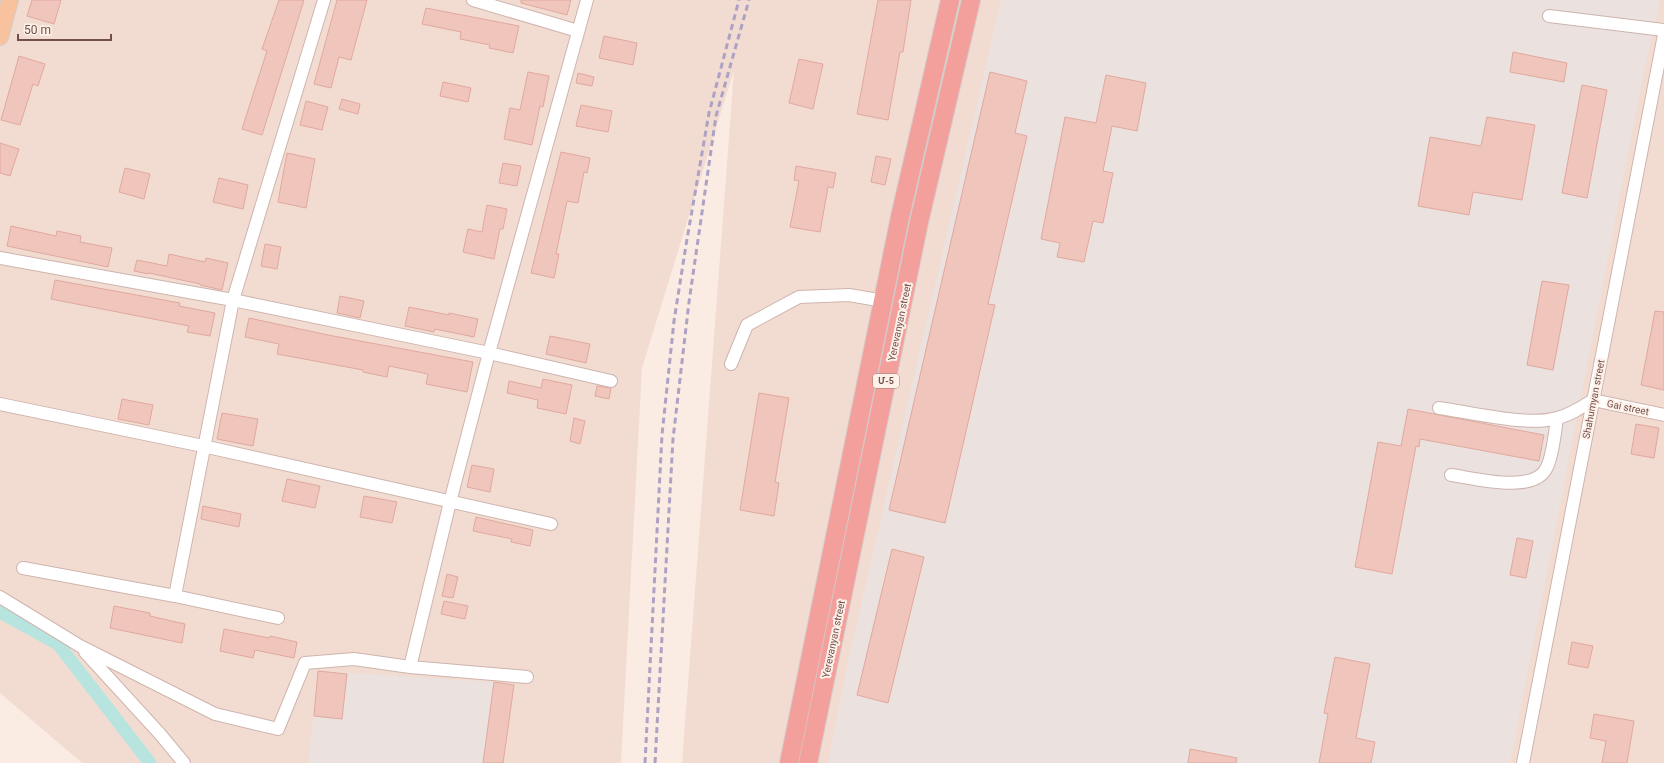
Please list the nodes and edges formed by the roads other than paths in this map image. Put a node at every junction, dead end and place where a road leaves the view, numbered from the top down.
1 (10, 0) edge
2 (324, 0) edge
3 (473, 0) edge
4 (587, 0) edge
5 (950, 0) edge
6 (971, 0) edge
7 (1549, 16) dead end
8 (1664, 30) edge
9 (578, 31) junction
10 (1664, 35) edge
11 (0, 37) edge
12 (1661, 70) edge
13 (900, 217) junction
14 (919, 222) junction
15 (0, 258) edge
16 (233, 300) junction
17 (884, 301) junction
18 (489, 353) junction
19 (731, 364) dead end
20 (611, 381) dead end
21 (1592, 400) junction
22 (0, 404) edge
23 (1439, 408) dead end
24 (1664, 415) edge
25 (1558, 418) junction
26 (853, 442) junction
27 (203, 446) junction
28 (873, 446) junction
29 (1451, 475) dead end
30 (450, 502) junction
31 (551, 524) dead end
32 (23, 568) dead end
33 (175, 596) junction
34 (0, 597) edge
35 (278, 618) dead end
36 (80, 646) junction
37 (410, 667) junction
38 (527, 677) dead end
39 (184, 763) edge
40 (789, 763) edge
41 (808, 763) edge
42 (1523, 763) edge

1 - 11 main road
2 - 16 street
3 - 9 street
4 - 9 street
5 - 13 highway, Yerevanyan street / Մ-5
6 - 14 highway, Yerevanyan street / Մ-5
7 - 8 street
9 - 18 street
10 - 12 street, Shahumyan street
12 - 21 street, Shahumyan street
13 - 14 highway
13 - 17 highway, Yerevanyan street / Մ-5
14 - 28 highway, Yerevanyan street / Մ-5
15 - 16 street
16 - 18 street
16 - 27 street
17 - 19 street
17 - 26 highway, Yerevanyan street / Մ-5
18 - 20 street
18 - 30 street
21 - 24 street, Gai street
21 - 25 street
21 - 42 street, Shahumyan street
22 - 27 street
23 - 25 street
25 - 29 street
26 - 28 highway
26 - 40 highway, Yerevanyan street / Մ-5
27 - 30 street
27 - 33 street
28 - 41 highway, Yerevanyan street / Մ-5
30 - 31 street
30 - 37 street
32 - 33 street
33 - 35 street
34 - 36 street
36 - 37 street
36 - 39 street
37 - 38 street

